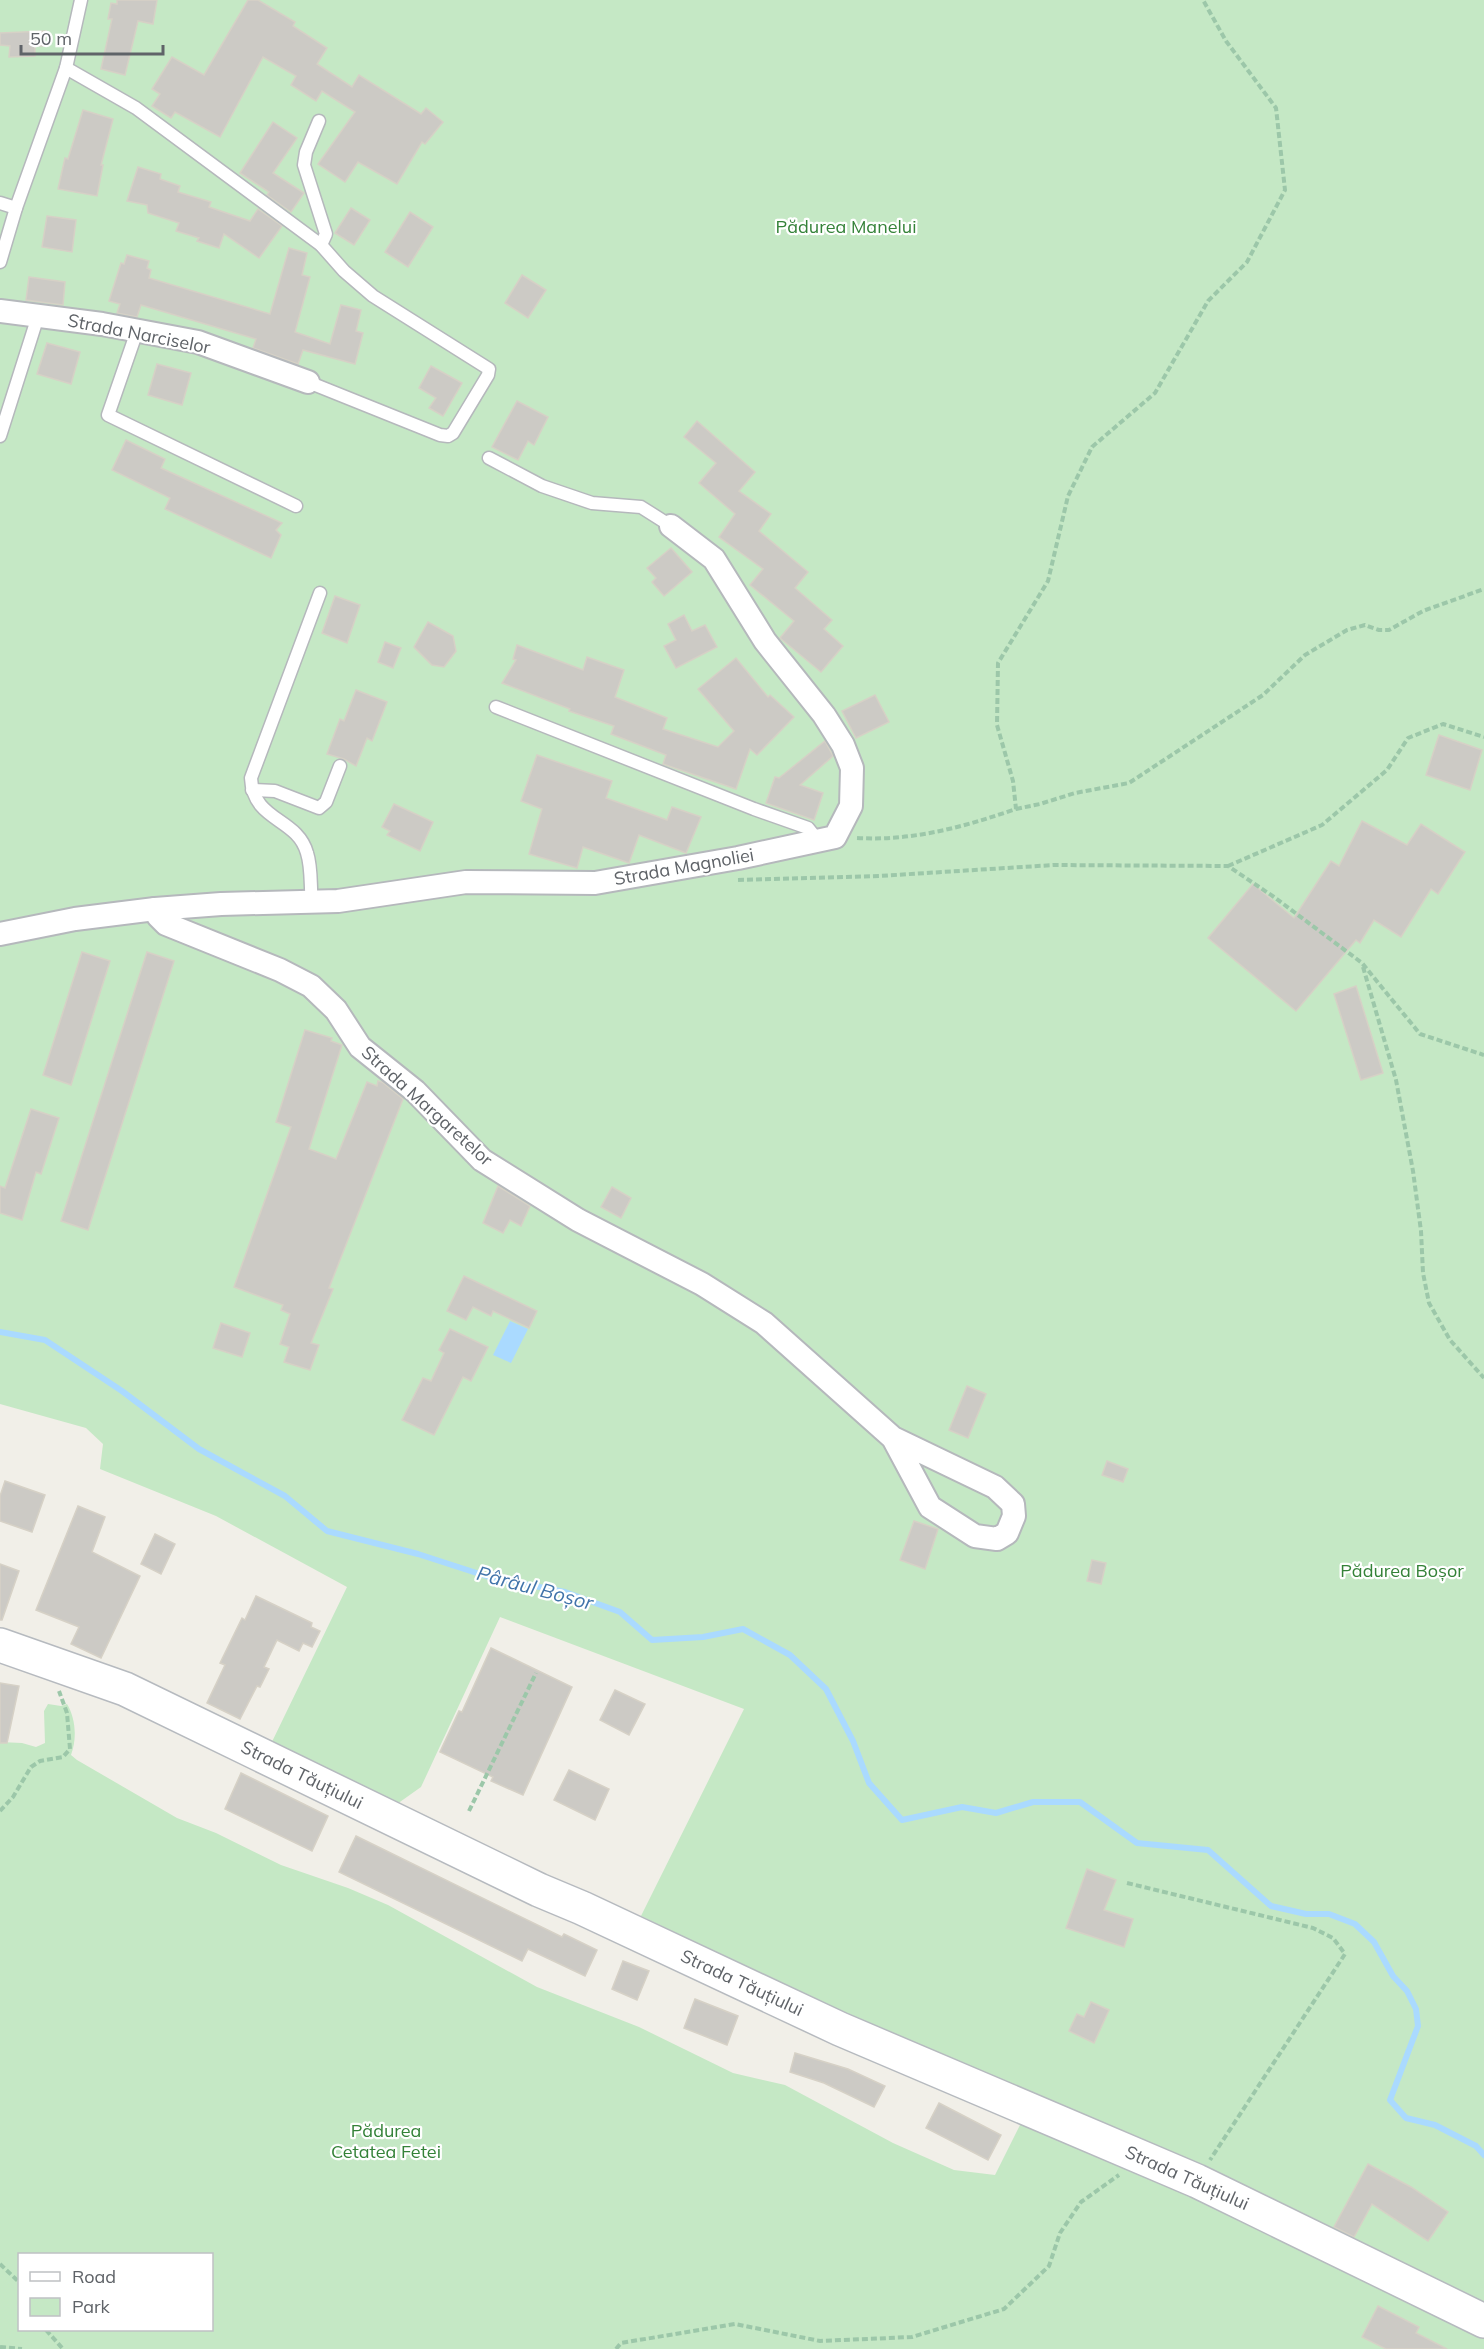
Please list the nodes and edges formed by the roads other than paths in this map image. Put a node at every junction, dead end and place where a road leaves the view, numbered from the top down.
1 (81, 0) edge
2 (66, 68) junction
3 (319, 121) dead end
4 (0, 203) edge
5 (16, 208) junction
6 (321, 245) junction
7 (0, 262) edge
8 (0, 311) edge
9 (38, 316) junction
10 (137, 331) junction
11 (308, 382) joint
12 (0, 436) edge
13 (489, 458) dead end
14 (296, 506) dead end
15 (671, 526) joint
16 (320, 593) dead end
17 (496, 707) dead end
18 (340, 766) dead end
19 (252, 790) junction
20 (824, 839) junction
21 (312, 903) junction
22 (155, 909) junction
23 (0, 934) edge
24 (893, 1438) junction
25 (0, 1645) edge
26 (1484, 2321) edge

1 - 2 lane
2 - 5 lane
2 - 6 lane
3 - 6 lane
4 - 5 lane
5 - 7 lane
6 - 11 lane
8 - 9 street, Strada Narciselor
9 - 10 street, Strada Narciselor
9 - 12 lane
10 - 11 street, Strada Narciselor
10 - 14 lane
13 - 15 lane
15 - 20 street
16 - 19 lane
17 - 20 lane
18 - 19 lane
19 - 21 lane
20 - 21 street, Strada Magnoliei
21 - 22 street, Strada Magnoliei
22 - 23 street
22 - 24 street, Strada Margaretelor
24 - 24 street, Strada Margaretelor
25 - 26 main road, Strada Tăuțiului

